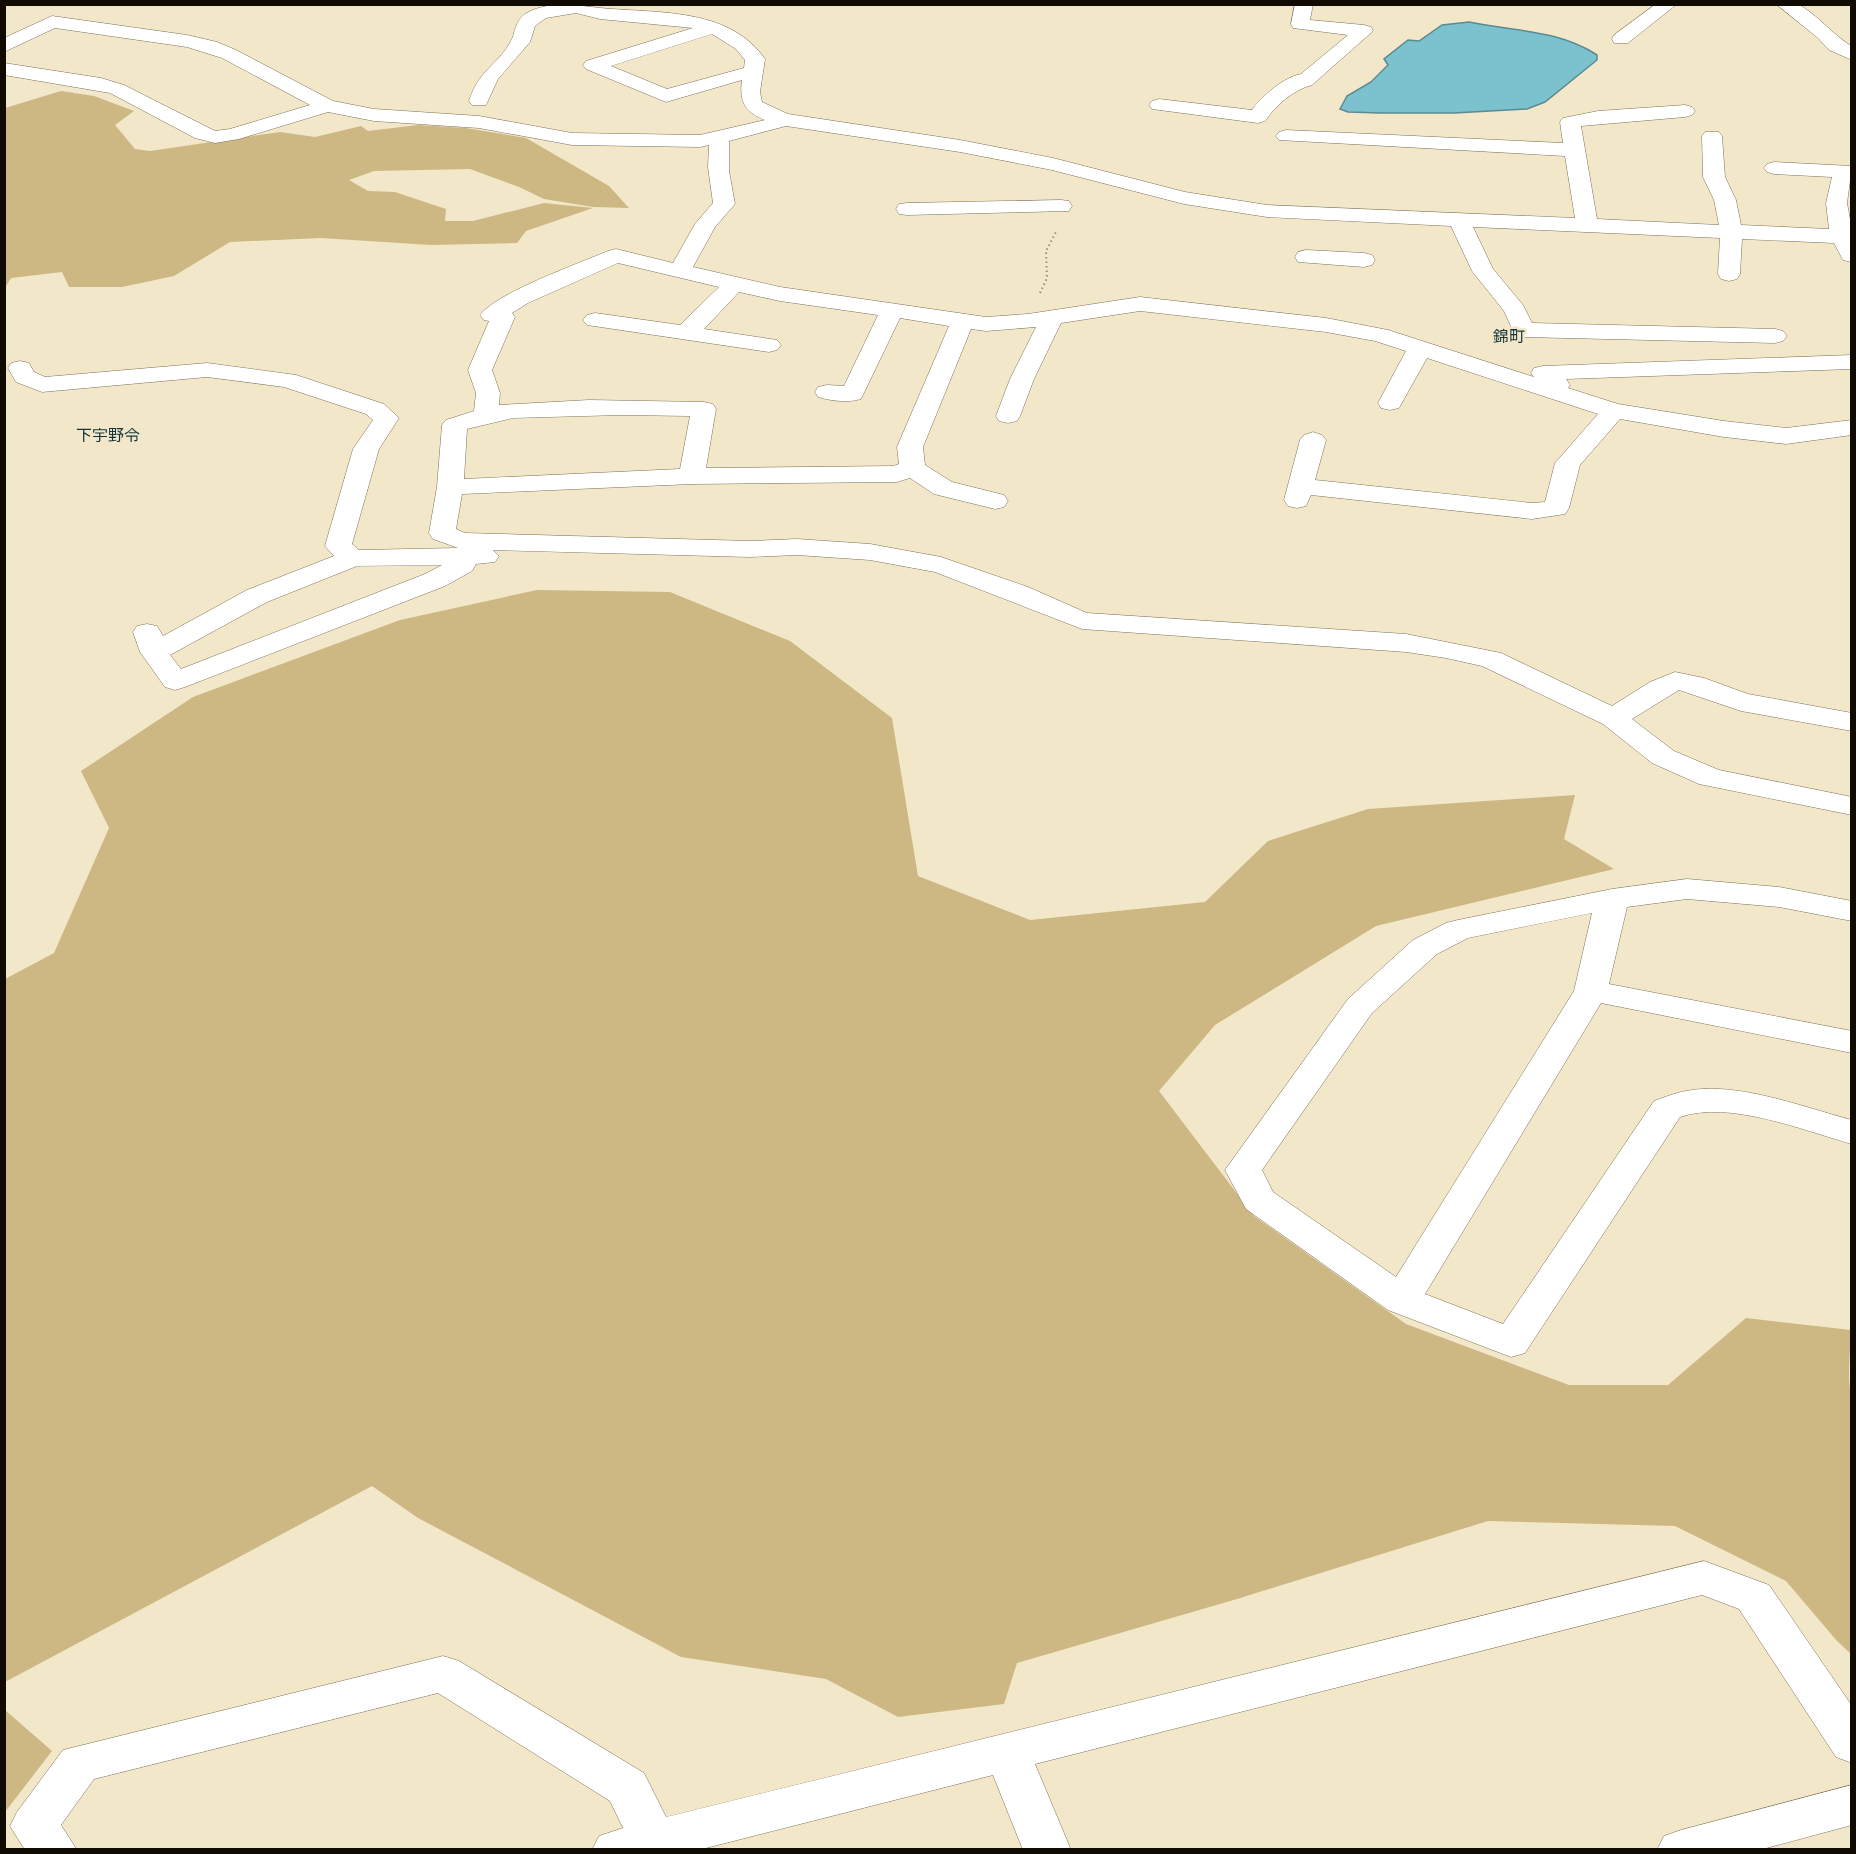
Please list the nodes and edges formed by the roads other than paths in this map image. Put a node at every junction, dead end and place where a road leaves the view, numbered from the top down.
1 (1304, 4) edge
2 (1668, 4) edge
3 (1785, 4) edge
4 (575, 6) edge
5 (32, 10) dead end
6 (52, 22) junction
7 (713, 28) junction
8 (1621, 39) dead end
9 (4, 46) edge
10 (1851, 54) edge
11 (4, 69) edge
12 (754, 71) junction
13 (479, 101) dead end
14 (1159, 105) dead end
15 (327, 106) junction
16 (1685, 111) dead end
17 (785, 120) junction
18 (1286, 136) dead end
19 (1712, 136) dead end
20 (717, 138) junction
21 (1574, 150) junction
22 (1774, 168) dead end
23 (1105, 178) junction
24 (907, 209) dead end
25 (1338, 215) junction
26 (1458, 220) junction
27 (1587, 225) junction
28 (1731, 231) junction
29 (1846, 236) edge
30 (1851, 256) edge
31 (1305, 257) dead end
32 (1335, 259) junction
33 (1364, 260) dead end
34 (680, 271) junction
35 (1729, 274) dead end
36 (734, 284) junction
37 (892, 311) junction
38 (1052, 317) junction
39 (595, 320) dead end
40 (962, 322) junction
41 (686, 333) junction
42 (1662, 333) junction
43 (1775, 336) dead end
44 (769, 345) dead end
45 (1420, 348) junction
46 (1851, 362) edge
47 (20, 368) dead end
48 (1673, 368) junction
49 (827, 392) dead end
50 (1575, 398) junction
51 (1390, 403) dead end
52 (1614, 411) junction
53 (486, 414) junction
54 (1008, 416) dead end
55 (1851, 427) edge
56 (1313, 440) dead end
57 (912, 468) junction
58 (692, 476) junction
59 (450, 487) junction
60 (995, 501) dead end
61 (750, 549) junction
62 (466, 556) junction
63 (353, 558) junction
64 (1613, 718) junction
65 (1851, 722) edge
66 (1851, 806) edge
67 (1612, 899) junction
68 (1851, 911) edge
69 (1591, 991) junction
70 (1851, 1042) edge
71 (1851, 1132) edge
72 (1402, 1300) junction
73 (1851, 1744) edge
74 (1007, 1753) junction
75 (1851, 1805) edge
76 (634, 1845) edge
77 (53, 1850) edge
78 (1047, 1850) edge
79 (1681, 1850) edge

1 - 14 street
2 - 8 street
3 - 10 street
4 - 7 street
4 - 13 street
5 - 6 street
6 - 9 street
6 - 15 street
7 - 12 street
7 - 12 street
11 - 15 street
12 - 17 street
15 - 20 street
16 - 21 street
17 - 20 street
17 - 23 street
18 - 21 street
19 - 28 street
20 - 34 street
21 - 27 street
22 - 29 street
23 - 24 street
23 - 25 street
25 - 26 street
25 - 32 street
26 - 27 street
26 - 42 street
27 - 28 street
28 - 29 street
28 - 35 street
29 - 30 street
31 - 32 street
32 - 33 street
34 - 36 street
34 - 53 street
36 - 37 street
36 - 41 street
37 - 40 street
37 - 49 street
38 - 40 street
38 - 45 street
38 - 54 street
39 - 41 street
40 - 57 street
41 - 44 street
42 - 43 street
42 - 48 street
45 - 50 street
45 - 51 street
46 - 48 street
47 - 63 street
48 - 50 street
50 - 52 street
52 - 55 street
52 - 56 street
53 - 58 street
53 - 59 street
57 - 58 street
57 - 60 street
58 - 59 street
59 - 61 street
61 - 62 street
61 - 64 street
62 - 63 street
62 - 63 street
64 - 65 street
64 - 66 street
67 - 68 street
67 - 69 street
67 - 72 street
69 - 70 street
69 - 72 street
71 - 72 street
73 - 74 street
74 - 76 street
74 - 78 street
75 - 79 street
76 - 77 street

